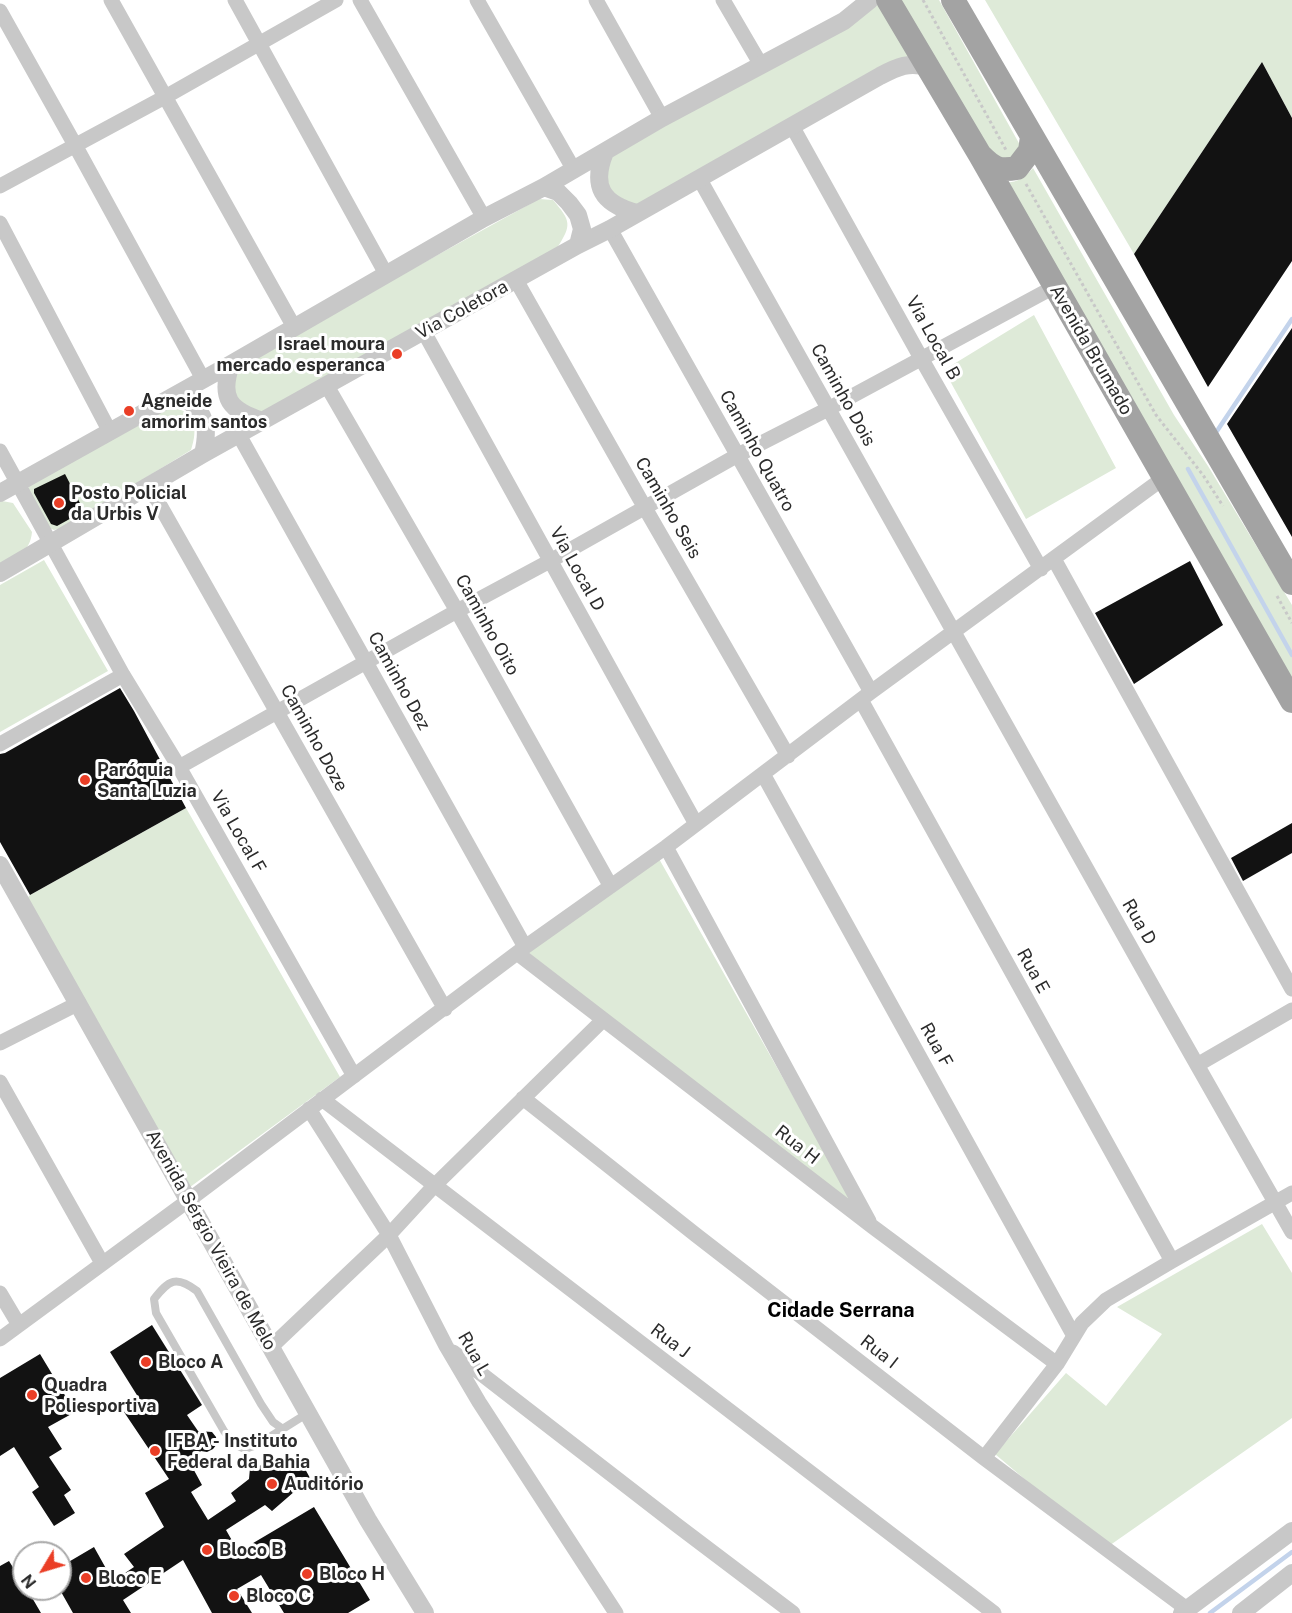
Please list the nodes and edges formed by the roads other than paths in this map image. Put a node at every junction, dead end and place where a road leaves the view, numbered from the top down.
1 (111, 0) edge
2 (235, 0) edge
3 (336, 0) edge
4 (360, 0) edge
5 (477, 0) edge
6 (596, 0) edge
7 (723, 0) edge
8 (870, 0) edge
9 (888, 0) edge
10 (953, 0) edge
11 (0, 11) edge
12 (260, 43) junction
13 (761, 65) junction
14 (929, 68) junction
15 (165, 97) junction
16 (662, 118) junction
17 (792, 126) junction
18 (1032, 137) junction
19 (75, 145) junction
20 (605, 152) junction
21 (980, 155) junction
22 (574, 170) junction
23 (699, 178) junction
24 (0, 186) edge
25 (544, 187) junction
26 (637, 213) junction
27 (484, 218) junction
28 (0, 223) edge
29 (610, 229) junction
30 (578, 245) junction
31 (386, 274) junction
32 (516, 280) junction
33 (1054, 287) junction
34 (294, 327) junction
35 (424, 332) junction
36 (921, 358) junction
37 (231, 364) junction
38 (203, 379) junction
39 (327, 386) junction
40 (172, 397) junction
41 (828, 408) junction
42 (262, 422) junction
43 (110, 432) junction
44 (239, 435) junction
45 (0, 451) edge
46 (203, 454) junction
47 (738, 455) junction
48 (1164, 477) junction
49 (18, 482) junction
50 (149, 486) junction
51 (0, 493) edge
52 (645, 508) junction
53 (50, 544) junction
54 (1054, 559) junction
55 (550, 561) junction
56 (1041, 569) junction
57 (0, 573) edge
58 (1284, 589) edge
59 (457, 611) junction
60 (954, 631) junction
61 (367, 663) junction
62 (123, 675) junction
63 (866, 696) junction
64 (1292, 701) edge
65 (277, 712) junction
66 (0, 744) edge
67 (788, 756) junction
68 (179, 767) junction
69 (764, 774) junction
70 (696, 824) junction
71 (666, 847) junction
72 (0, 865) edge
73 (610, 885) junction
74 (521, 950) junction
75 (1292, 989) edge
76 (79, 1004) junction
77 (445, 1009) junction
78 (1292, 1010) edge
79 (603, 1020) junction
80 (0, 1043) edge
81 (1197, 1065) junction
82 (354, 1076) junction
83 (0, 1082) edge
84 (523, 1098) junction
85 (316, 1104) junction
86 (434, 1186) junction
87 (1292, 1193) edge
88 (189, 1200) junction
89 (1275, 1203) junction
90 (873, 1227) junction
91 (1292, 1232) edge
92 (389, 1235) junction
93 (1172, 1261) junction
94 (102, 1263) junction
95 (0, 1293) edge
96 (19, 1325) junction
97 (1074, 1336) junction
98 (0, 1339) edge
99 (446, 1346) junction
100 (271, 1347) junction
101 (1057, 1364) junction
102 (308, 1413) junction
103 (283, 1429) junction
104 (984, 1458) junction
105 (1292, 1531) edge
106 (1292, 1573) edge
107 (419, 1611) edge
108 (1184, 1611) edge
109 (616, 1613) edge
110 (793, 1613) edge
111 (994, 1613) edge
112 (1241, 1613) edge

1 - 15 street
2 - 12 street
3 - 12 street
4 - 27 street
5 - 22 street
6 - 16 street
7 - 13 street
8 - 13 street
9 - 14 main road, Avenida Brumado
10 - 18 main road
11 - 19 street
12 - 15 street
12 - 31 street
13 - 16 street
14 - 17 street, Via Coletora
14 - 21 main road, Avenida Brumado
15 - 19 street
15 - 34 street
16 - 20 street
17 - 23 street, Via Coletora
17 - 36 street, Via Local B
18 - 21 main road
18 - 58 main road
19 - 24 street
19 - 38 street
20 - 22 street
20 - 26 street
21 - 33 main road, Avenida Brumado
22 - 25 street
23 - 26 street, Via Coletora
23 - 41 street, Caminho Dois
25 - 27 street
25 - 30 street
26 - 29 street, Via Coletora
27 - 31 street
28 - 43 street
29 - 30 street, Via Coletora
29 - 47 street, Caminho Quatro
30 - 32 street, Via Coletora
31 - 34 street
32 - 35 street, Via Coletora
32 - 52 street, Caminho Seis
33 - 36 street
33 - 48 main road, Avenida Brumado
34 - 37 street
35 - 39 street, Via Coletora
35 - 55 street, Via Local D
36 - 41 street
36 - 56 street, Via Local B
37 - 38 street
37 - 42 street
38 - 40 street
39 - 42 street, Via Coletora
39 - 59 street, Caminho Oito
40 - 43 street
40 - 46 street
41 - 47 street
41 - 60 street, Caminho Dois
42 - 44 street, Via Coletora
43 - 49 street
44 - 46 street, Via Coletora
44 - 61 street, Caminho Dez
45 - 49 street, Via Local F
46 - 50 street, Via Coletora
47 - 52 street
47 - 63 street, Caminho Quatro
48 - 54 street
48 - 64 main road, Avenida Brumado
49 - 51 street
49 - 53 street, Via Local F
50 - 53 street, Via Coletora
50 - 65 street, Caminho Doze
52 - 55 street
52 - 67 street, Caminho Seis
53 - 57 street, Via Coletora
53 - 62 street, Via Local F
54 - 56 street
54 - 75 street
55 - 59 street
55 - 70 street, Via Local D
56 - 60 street
59 - 61 street
59 - 73 street, Caminho Oito
60 - 63 street
60 - 81 street, Rua D
61 - 65 street
61 - 74 street, Caminho Dez
62 - 66 street
62 - 68 street, Via Local F
63 - 67 street
63 - 93 street, Rua E
65 - 68 street
65 - 77 street, Caminho Doze
67 - 69 street
68 - 82 street, Via Local F
69 - 70 street
69 - 97 street, Rua F
70 - 71 street
71 - 73 street
71 - 90 street
72 - 76 street, Avenida Sérgio Vieira de Melo
73 - 74 street
74 - 77 street
74 - 79 street, Rua H
76 - 80 street
76 - 88 street, Avenida Sérgio Vieira de Melo
77 - 82 street
78 - 81 street
79 - 84 street
79 - 90 street, Rua H
81 - 89 street, Rua D
82 - 85 street
83 - 94 street
84 - 86 street
84 - 104 street, Rua I
85 - 86 street, Rua J
85 - 88 street
85 - 92 street, Rua L
86 - 92 street
86 - 111 street, Rua J
87 - 89 street
88 - 94 street
88 - 100 street, Avenida Sérgio Vieira de Melo
89 - 91 street, Rua D
89 - 93 street
90 - 101 street, Rua H
92 - 99 street, Rua L
92 - 100 street
93 - 97 street
94 - 96 street
95 - 96 street
96 - 98 street
97 - 101 street
99 - 109 street, Rua L
99 - 110 street
100 - 102 street, Avenida Sérgio Vieira de Melo
101 - 104 street
102 - 103 lane
102 - 107 street, Avenida Sérgio Vieira de Melo
103 - 103 lane
104 - 108 street, Rua I
105 - 108 street
106 - 112 street

